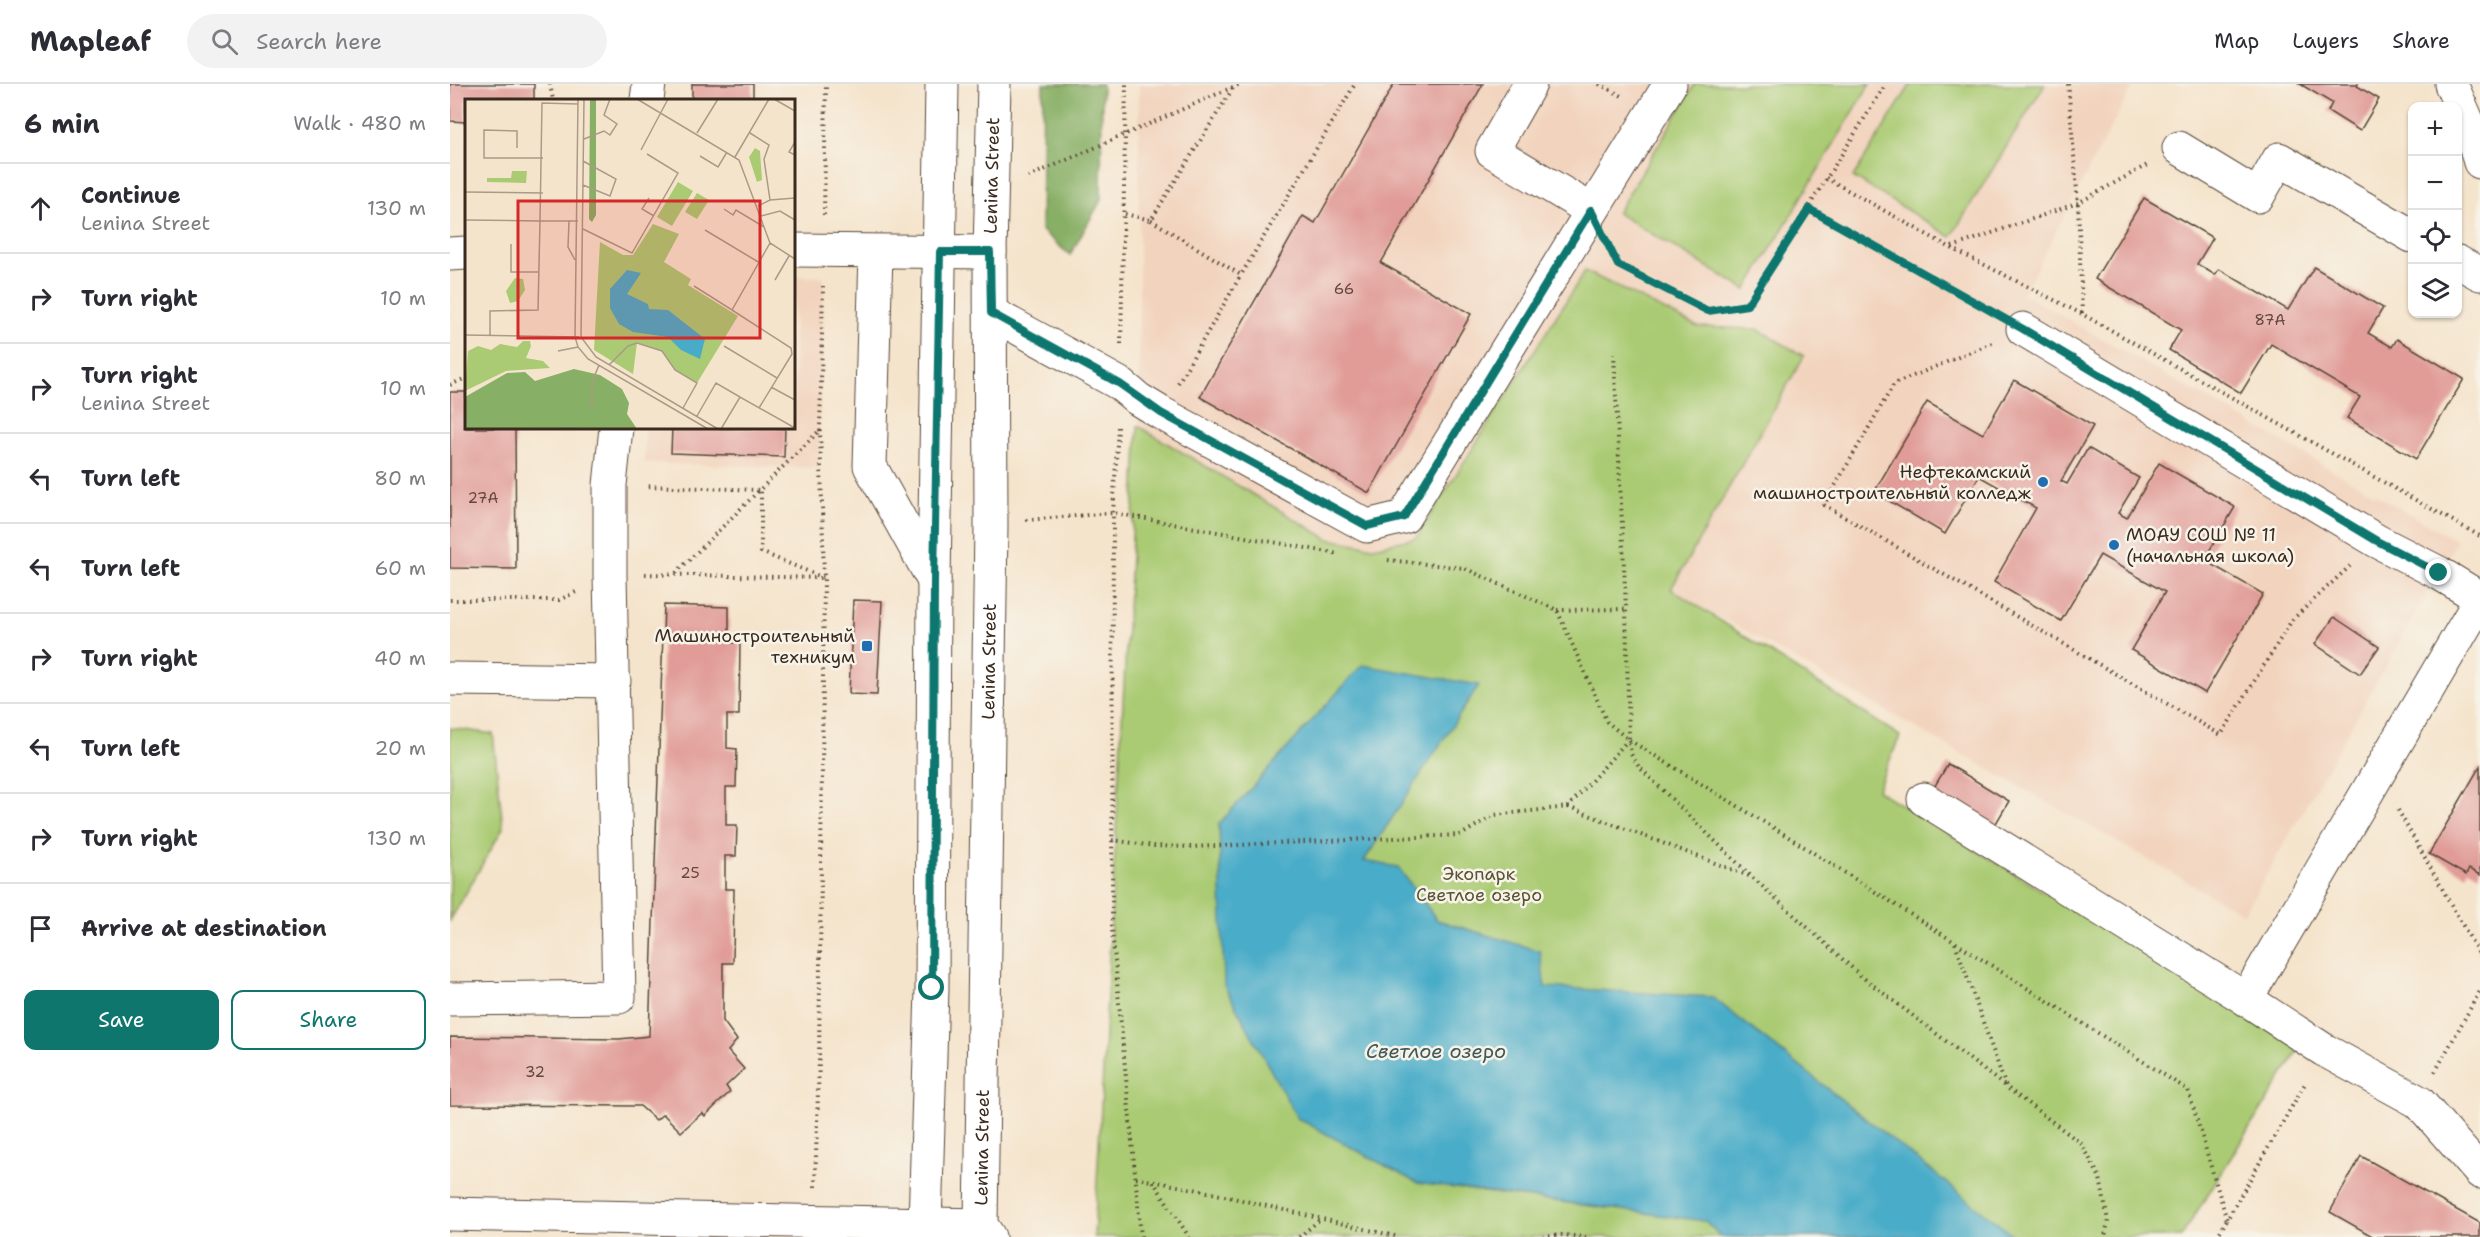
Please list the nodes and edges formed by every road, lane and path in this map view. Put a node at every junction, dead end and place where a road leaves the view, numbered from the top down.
1 (550, 84) edge
2 (649, 84) edge
3 (826, 84) edge
4 (942, 84) edge
5 (994, 84) edge
6 (1126, 84) edge
7 (1240, 84) edge
8 (1355, 84) edge
9 (1530, 84) edge
10 (1670, 84) edge
11 (1886, 84) edge
12 (2068, 84) edge
13 (2451, 84) edge
14 (1234, 85) edge
15 (553, 99) edge
16 (647, 99) edge
17 (2475, 123) edge
18 (1126, 135) junction
19 (2179, 148) joint
20 (2480, 162) edge
21 (1826, 178) junction
22 (991, 193) junction
23 (2078, 203) junction
24 (1809, 209) junction
25 (1591, 210) junction
26 (1125, 214) junction
27 (1151, 220) junction
28 (2408, 234) edge
29 (1951, 248) junction
30 (808, 250) edge
31 (876, 252) junction
32 (940, 252) junction
33 (990, 252) junction
34 (465, 253) edge
35 (450, 254) edge
36 (2462, 264) edge
37 (2480, 274) edge
38 (1241, 275) junction
39 (991, 313) junction
40 (2082, 314) junction
41 (2023, 329) junction
42 (1614, 353) dead end
43 (465, 378) edge
44 (1120, 384) junction
45 (450, 385) edge
46 (1161, 413) junction
47 (616, 429) edge
48 (820, 430) junction
49 (610, 485) junction
50 (761, 490) junction
51 (1113, 513) junction
52 (991, 525) junction
53 (2480, 536) edge
54 (2377, 541) junction
55 (1340, 554) dead end
56 (1385, 560) dead end
57 (676, 573) junction
58 (610, 575) junction
59 (824, 578) junction
60 (934, 581) junction
61 (2480, 599) edge
62 (450, 600) edge
63 (1626, 609) junction
64 (1557, 610) junction
65 (450, 679) edge
66 (614, 681) junction
67 (1629, 740) junction
68 (2378, 774) junction
69 (1924, 799) dead end
70 (1568, 807) junction
71 (1112, 840) junction
72 (1752, 877) junction
73 (1954, 942) junction
74 (2480, 956) edge
75 (2480, 992) edge
76 (450, 999) edge
77 (2246, 999) junction
78 (2324, 1050) junction
79 (2006, 1087) junction
80 (2419, 1102) junction
81 (2480, 1172) edge
82 (1136, 1178) junction
83 (1152, 1181) junction
84 (450, 1214) edge
85 (1322, 1218) junction
86 (816, 1220) junction
87 (2227, 1220) junction
88 (700, 1227) edge
89 (927, 1231) edge
90 (985, 1231) edge
91 (1141, 1237) edge
92 (1189, 1237) edge
93 (1299, 1237) edge
94 (1399, 1237) edge
95 (1544, 1237) edge
96 (1586, 1237) edge
97 (2105, 1237) edge
98 (2217, 1237) edge

1 - 15 path
2 - 16 main road
3 - 30 path
4 - 32 main road
5 - 22 main road, Lenina Street
6 - 18 path
7 - 14 path
8 - 38 path
9 - 25 main road
10 - 25 main road
11 - 21 path
12 - 23 path
13 - 17 main road
14 - 18 path
14 - 27 path
17 - 20 main road
18 - 22 path
18 - 26 path
19 - 23 path
19 - 28 main road
21 - 24 path
21 - 29 path
22 - 33 main road, Lenina Street
23 - 29 path
23 - 40 path
24 - 25 path
24 - 41 path
25 - 46 main road
26 - 27 path
26 - 44 path
27 - 38 path
29 - 40 path
30 - 31 main road
30 - 48 path
31 - 32 main road
31 - 60 main road
32 - 33 main road
32 - 60 main road
33 - 39 main road, Lenina Street
34 - 35 main road
36 - 37 main road
38 - 46 path
39 - 44 main road
39 - 52 main road, Lenina Street
40 - 53 path
41 - 54 main road
41 - 54 path
42 - 63 path
43 - 45 path
44 - 46 main road
44 - 51 path
47 - 49 main road
48 - 50 path
48 - 59 path
49 - 50 path
49 - 58 main road
50 - 57 path
50 - 59 path
51 - 52 path
51 - 55 path
51 - 71 path
52 - 90 main road, Lenina Street
54 - 61 main road
56 - 64 path
57 - 58 path
57 - 59 path
58 - 62 path
58 - 66 main road
59 - 86 path
60 - 89 main road
61 - 68 main road
63 - 64 path
63 - 67 path
64 - 67 path
65 - 66 main road
66 - 76 main road
67 - 70 path
67 - 72 path
67 - 73 path
68 - 74 path
68 - 77 main road
69 - 77 main road
70 - 71 path
70 - 72 path
71 - 82 path
72 - 79 path
73 - 79 path
73 - 87 path
75 - 80 path
77 - 78 main road
78 - 80 main road
78 - 87 path
79 - 97 path
80 - 81 main road
82 - 83 path
82 - 91 path
83 - 85 path
83 - 92 path
84 - 88 main road
85 - 93 path
85 - 94 path
86 - 88 main road
86 - 89 main road
87 - 98 path
89 - 90 main road
95 - 96 path

